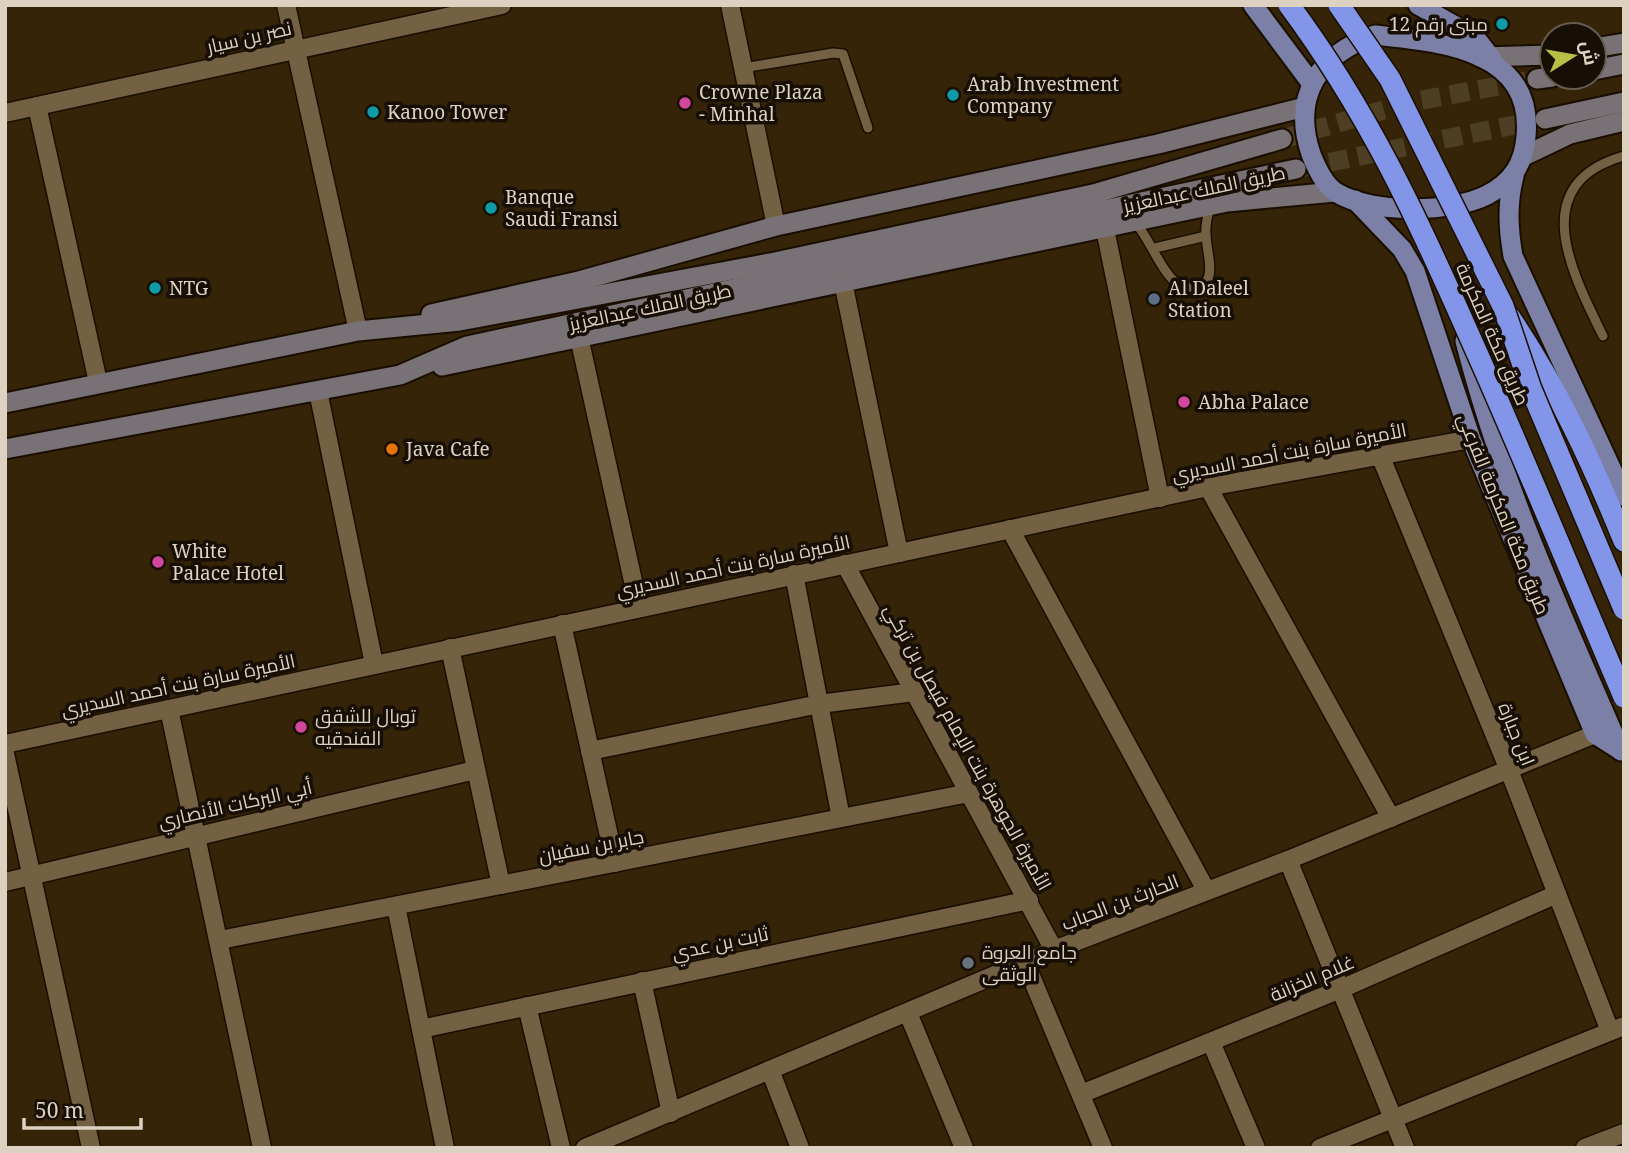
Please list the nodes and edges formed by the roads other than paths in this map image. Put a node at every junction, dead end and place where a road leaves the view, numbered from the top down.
1 (286, 5) edge
2 (502, 5) edge
3 (730, 5) edge
4 (1253, 5) edge
5 (1289, 5) edge
6 (1339, 5) edge
7 (1418, 5) edge
8 (420, 13) edge
9 (294, 48) junction
10 (1538, 56) edge
11 (1491, 61) junction
12 (743, 68) junction
13 (1312, 84) junction
14 (1624, 102) edge
15 (37, 106) junction
16 (1305, 107) junction
17 (5, 113) edge
18 (1545, 119) tunnel mouth
19 (1624, 121) edge
20 (868, 128) dead end
21 (1282, 139) tunnel mouth
22 (1524, 156) junction
23 (1624, 156) edge
24 (1296, 169) tunnel mouth
25 (1514, 176) junction
26 (1335, 192) junction
27 (1355, 200) junction
28 (1210, 205) junction
29 (1135, 222) junction
30 (776, 226) junction
31 (1105, 229) junction
32 (1206, 236) junction
33 (1154, 248) junction
34 (843, 282) junction
35 (1456, 306) junction
36 (1503, 306) junction
37 (386, 328) junction
38 (358, 331) junction
39 (1604, 336) dead end
40 (579, 337) junction
41 (400, 375) junction
42 (98, 383) junction
43 (318, 391) junction
44 (5, 403) edge
45 (1471, 439) junction
46 (5, 449) edge
47 (1380, 455) junction
48 (1208, 486) junction
49 (1624, 496) edge
50 (1160, 498) junction
51 (1010, 529) junction
52 (1624, 541) edge
53 (899, 552) junction
54 (845, 564) junction
55 (794, 575) junction
56 (639, 608) junction
57 (1624, 609) edge
58 (562, 624) junction
59 (450, 648) junction
60 (374, 664) junction
61 (914, 692) junction
62 (1624, 697) edge
63 (819, 705) junction
64 (169, 709) junction
65 (1595, 734) junction
66 (5, 744) edge
67 (590, 751) junction
68 (1622, 753) edge
69 (5, 754) edge
70 (475, 770) junction
71 (1509, 770) junction
72 (970, 793) junction
73 (841, 818) junction
74 (1391, 818) junction
75 (197, 834) junction
76 (1288, 860) junction
77 (615, 863) junction
78 (30, 873) junction
79 (5, 881) edge
80 (501, 886) junction
81 (1206, 890) junction
82 (1557, 894) junction
83 (1029, 900) junction
84 (396, 906) junction
85 (220, 940) junction
86 (1054, 950) junction
87 (1026, 962) junction
88 (642, 981) junction
89 (1341, 989) junction
90 (527, 1006) junction
91 (908, 1013) junction
92 (1617, 1028) edge
93 (421, 1029) junction
94 (1211, 1042) junction
95 (771, 1070) junction
96 (1081, 1094) junction
97 (671, 1113) junction
98 (1394, 1116) junction
99 (1624, 1133) edge
100 (91, 1148) edge
101 (262, 1148) edge
102 (446, 1148) edge
103 (561, 1148) edge
104 (585, 1148) edge
105 (800, 1148) edge
106 (964, 1148) edge
107 (1103, 1148) edge
108 (1256, 1148) edge
109 (1320, 1148) edge
110 (1405, 1148) edge
111 (1585, 1148) edge

1 - 9 street
2 - 8 street, نصر بن سيار
3 - 12 street
4 - 13 main road
5 - 35 highway, طريق مكة المكرمة, bridge
6 - 36 highway, طريق مكة المكرمة, bridge
7 - 11 main road
8 - 9 street, نصر بن سيار
9 - 15 street, نصر بن سيار
9 - 38 street
10 - 11 main road
11 - 13 main road
11 - 22 main road
12 - 20 lane
12 - 30 street
13 - 16 main road
14 - 18 main road
15 - 17 street, نصر بن سيار
15 - 42 street
16 - 26 main road
16 - 30 main road
19 - 22 main road
21 - 37 main road, طريق الملك عبدالعزيز
22 - 25 main road
23 - 39 lane
24 - 41 main road, طريق الملك عبدالعزيز
25 - 27 main road
25 - 49 main road
26 - 27 main road
26 - 28 main road
27 - 45 main road, طريق مكة المكرمة الفرعي
28 - 29 main road
28 - 32 lane
29 - 31 main road
29 - 33 lane
30 - 37 main road
31 - 34 main road
31 - 50 street
32 - 33 lane
32 - 33 lane
34 - 40 main road
34 - 53 street
35 - 62 highway, طريق مكة المكرمة, bridge
35 - 68 main road, bridge
36 - 52 highway, bridge
36 - 57 highway, طريق مكة المكرمة, bridge
37 - 38 main road, طريق الملك عبدالعزيز
38 - 42 main road, طريق الملك عبدالعزيز
40 - 41 main road
40 - 56 street
41 - 43 main road, طريق الملك عبدالعزيز
42 - 44 main road, طريق الملك عبدالعزيز
43 - 46 main road, طريق الملك عبدالعزيز
43 - 60 street
45 - 47 street, الأميرة سارة بنت أحمد السديري
45 - 65 main road, طريق مكة المكرمة الفرعي
47 - 48 street, الأميرة سارة بنت أحمد السديري
47 - 71 street, ابن جبارة
48 - 50 street, الأميرة سارة بنت أحمد السديري
48 - 74 street
50 - 51 street, الأميرة سارة بنت أحمد السديري
51 - 53 street, الأميرة سارة بنت أحمد السديري
51 - 81 street
53 - 54 street, الأميرة سارة بنت أحمد السديري
54 - 55 street, الأميرة سارة بنت أحمد السديري
54 - 61 street, الأميرة الجوهرة بنت الإمام فيصل بن تركي
55 - 56 street, الأميرة سارة بنت أحمد السديري
55 - 63 street
56 - 58 street, الأميرة سارة بنت أحمد السديري
58 - 59 street, الأميرة سارة بنت أحمد السديري
58 - 67 street
59 - 60 street, الأميرة سارة بنت أحمد السديري
59 - 70 street
60 - 64 street, الأميرة سارة بنت أحمد السديري
61 - 63 street
61 - 72 street, الأميرة الجوهرة بنت الإمام فيصل بن تركي
63 - 67 street
63 - 73 street
64 - 66 street, الأميرة سارة بنت أحمد السديري
64 - 75 street
65 - 68 main road
65 - 71 street, الحارث بن الحباب
67 - 77 street
69 - 78 street
70 - 75 street, أبي البركات الأنصاري
70 - 80 street
71 - 74 street, الحارث بن الحباب
71 - 82 street, ابن جبارة
72 - 73 street, جابر بن سفيان
72 - 83 street, الأميرة الجوهرة بنت الإمام فيصل بن تركي
73 - 77 street, جابر بن سفيان
74 - 76 street, الحارث بن الحباب
75 - 78 street, أبي البركات الأنصاري
75 - 85 street
76 - 81 street, الحارث بن الحباب
76 - 89 street
77 - 80 street, جابر بن سفيان
78 - 79 street, أبي البركات الأنصاري
78 - 100 street
80 - 84 street, جابر بن سفيان
81 - 86 street, الحارث بن الحباب
82 - 89 street, غلام الخزانة
82 - 92 street, ابن جبارة
83 - 86 street, الأميرة الجوهرة بنت الإمام فيصل بن تركي
83 - 88 street, ثابت بن عدي
84 - 85 street, جابر بن سفيان
84 - 93 street
85 - 101 street
86 - 87 street, الحارث بن الحباب
87 - 91 street, الحارث بن الحباب
87 - 96 street
88 - 90 street, ثابت بن عدي
88 - 97 street
89 - 94 street, غلام الخزانة
89 - 98 street
90 - 93 street, ثابت بن عدي
90 - 103 street
91 - 95 street, الحارث بن الحباب
91 - 106 street
92 - 98 street
93 - 102 street
94 - 96 street, غلام الخزانة
94 - 108 street
95 - 97 street, الحارث بن الحباب
95 - 105 street
96 - 107 street
97 - 104 street, الحارث بن الحباب
98 - 109 street
98 - 110 street
99 - 111 street

